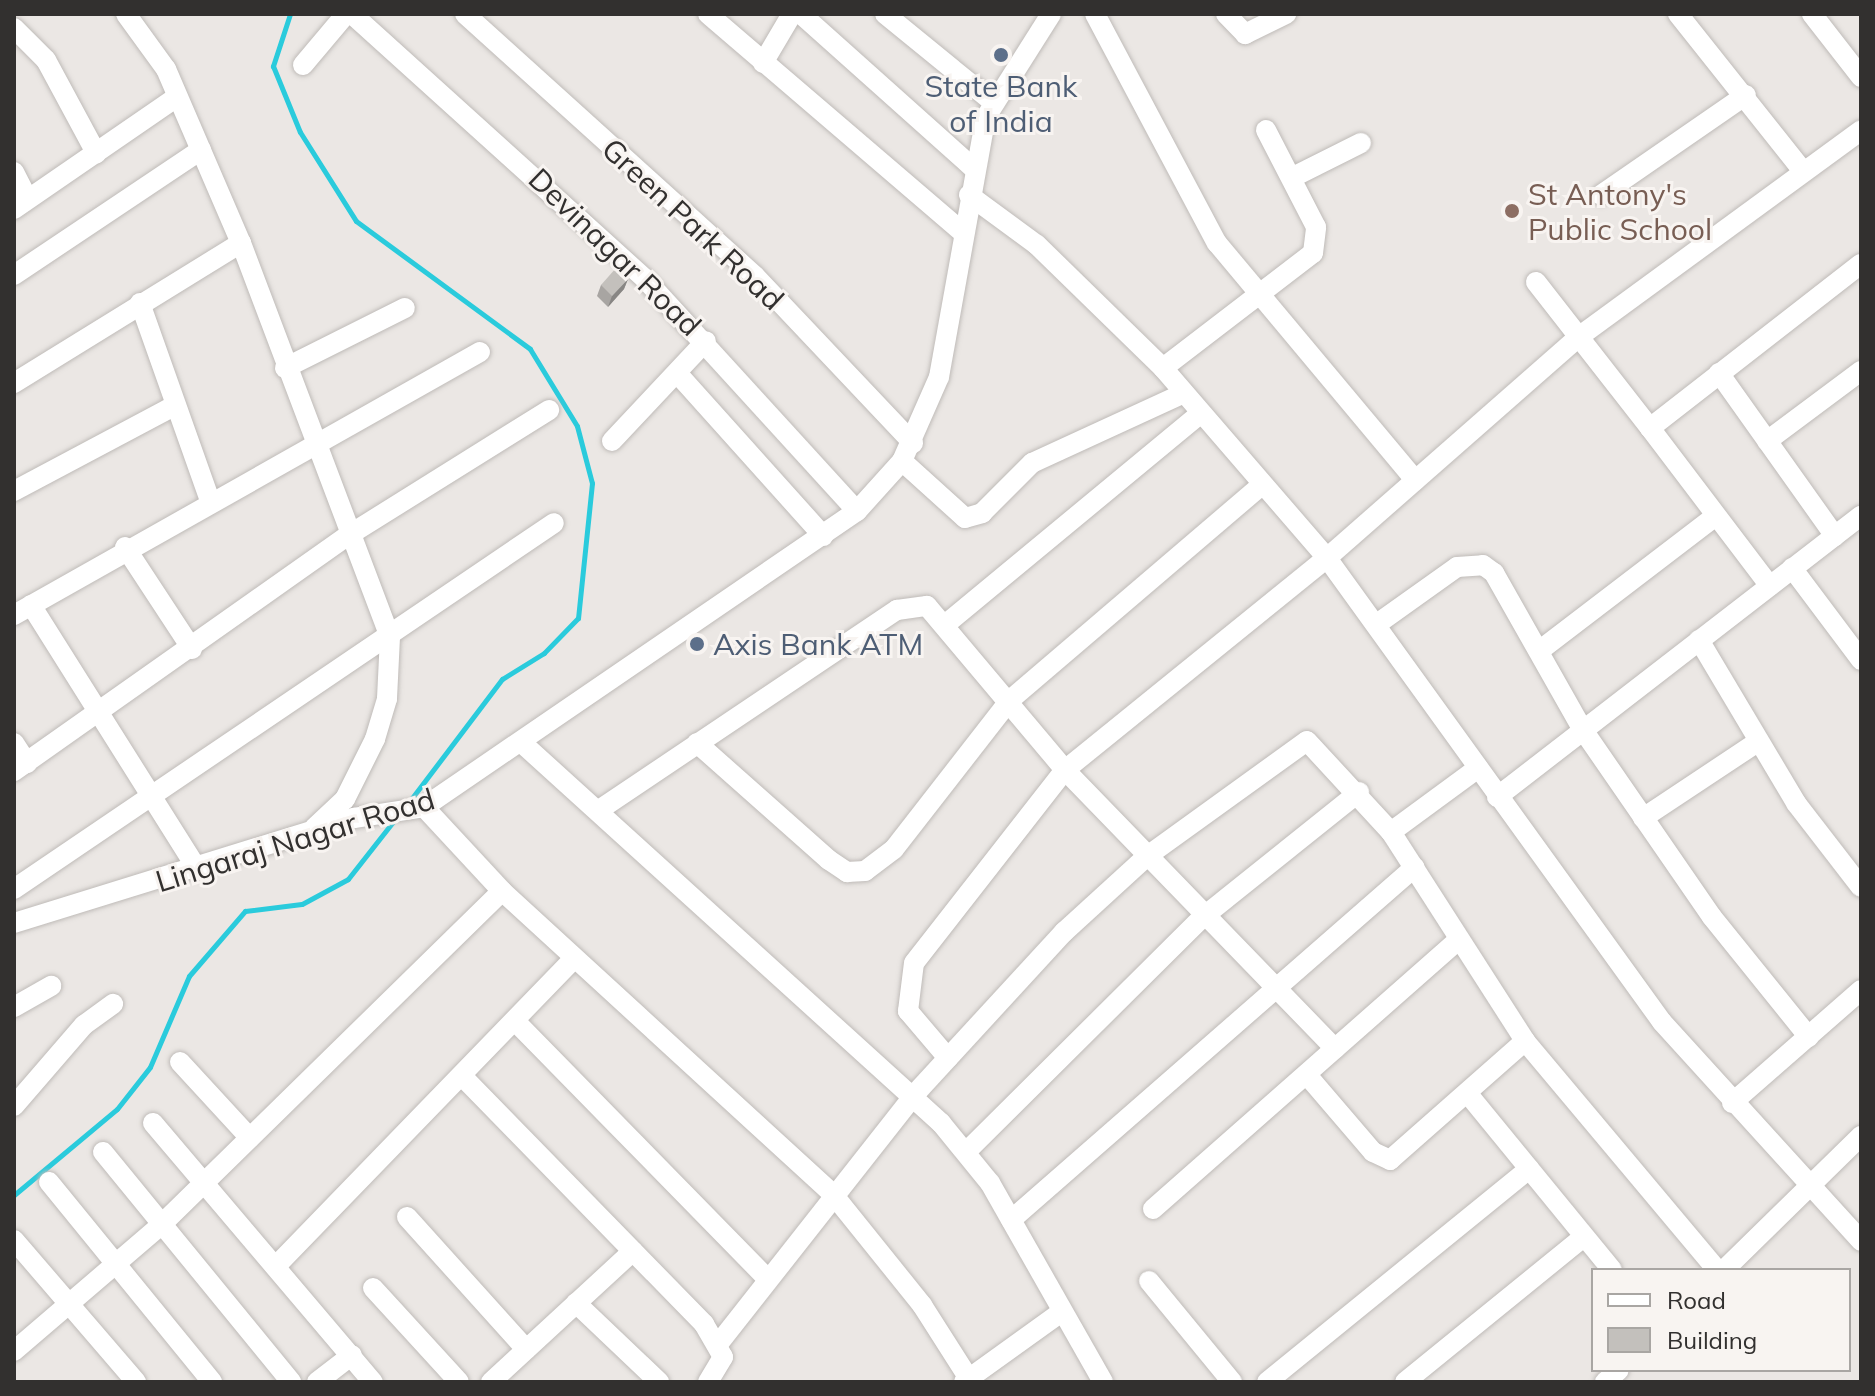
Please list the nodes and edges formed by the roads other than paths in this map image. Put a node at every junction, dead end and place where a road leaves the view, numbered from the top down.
1 (126, 14) edge
2 (346, 14) edge
3 (352, 14) edge
4 (465, 14) edge
5 (708, 14) edge
6 (792, 14) edge
7 (801, 14) edge
8 (885, 14) edge
9 (1095, 14) edge
10 (1226, 14) edge
11 (1286, 14) edge
12 (1678, 14) edge
13 (1812, 14) edge
14 (1042, 17) edge
15 (14, 28) edge
16 (763, 63) junction
17 (303, 65) dead end
18 (1861, 77) edge
19 (1746, 95) junction
20 (177, 97) junction
21 (993, 102) junction
22 (1266, 130) dead end
23 (1861, 130) edge
24 (1361, 143) dead end
25 (201, 150) junction
26 (96, 153) junction
27 (973, 168) junction
28 (1802, 170) junction
29 (14, 172) edge
30 (1293, 177) junction
31 (969, 195) junction
32 (1601, 195) dead end
33 (21, 204) edge
34 (960, 230) junction
35 (241, 243) junction
36 (1861, 264) edge
37 (14, 275) edge
38 (1536, 282) dead end
39 (1256, 297) junction
40 (140, 303) junction
41 (405, 308) dead end
42 (1580, 336) junction
43 (706, 341) junction
44 (480, 352) dead end
45 (285, 368) junction
46 (1163, 368) junction
47 (1861, 371) edge
48 (677, 373) junction
49 (1719, 373) junction
50 (14, 383) edge
51 (1184, 393) junction
52 (176, 405) junction
53 (549, 410) dead end
54 (1201, 413) junction
55 (1650, 428) junction
56 (612, 441) dead end
57 (1767, 441) junction
58 (913, 443) junction
59 (312, 445) junction
60 (902, 461) junction
61 (1415, 480) junction
62 (1261, 486) junction
63 (14, 491) edge
64 (210, 501) junction
65 (857, 511) junction
66 (1861, 516) edge
67 (1713, 518) junction
68 (554, 523) dead end
69 (349, 535) junction
70 (823, 536) junction
71 (1835, 536) junction
72 (125, 547) junction
73 (1327, 558) junction
74 (1792, 568) junction
75 (1770, 586) junction
76 (23, 610) edge
77 (946, 624) junction
78 (1377, 624) junction
79 (390, 637) junction
80 (1699, 640) junction
81 (192, 649) junction
82 (1539, 651) junction
83 (1861, 660) edge
84 (1010, 700) junction
85 (99, 715) junction
86 (1583, 730) junction
87 (1759, 741) junction
88 (14, 743) edge
89 (522, 743) junction
90 (697, 743) junction
91 (20, 767) edge
92 (1478, 768) junction
93 (1065, 770) junction
94 (1359, 792) junction
95 (149, 793) junction
96 (1497, 797) junction
97 (417, 808) junction
98 (599, 810) junction
99 (1643, 818) junction
100 (1391, 832) junction
101 (308, 833) junction
102 (1146, 857) junction
103 (1415, 867) junction
104 (198, 870) junction
105 (1858, 879) edge
106 (14, 889) edge
107 (502, 891) junction
108 (1203, 917) junction
109 (14, 923) edge
110 (1459, 939) junction
111 (574, 959) junction
112 (51, 986) dead end
113 (1861, 990) edge
114 (1277, 992) junction
115 (113, 1004) dead end
116 (14, 1007) edge
117 (515, 1021) junction
118 (1809, 1037) junction
119 (1525, 1041) junction
120 (1335, 1049) junction
121 (948, 1058) junction
122 (180, 1062) dead end
123 (1307, 1075) junction
124 (462, 1076) junction
125 (1468, 1094) junction
126 (914, 1095) junction
127 (1732, 1103) junction
128 (14, 1106) edge
129 (153, 1123) dead end
130 (1861, 1136) edge
131 (250, 1138) junction
132 (103, 1152) dead end
133 (966, 1152) junction
134 (1529, 1169) junction
135 (208, 1179) junction
136 (49, 1182) dead end
137 (1808, 1187) junction
138 (832, 1193) junction
139 (1153, 1209) dead end
140 (407, 1217) dead end
141 (1011, 1220) junction
142 (161, 1225) junction
143 (1582, 1238) junction
144 (14, 1240) edge
145 (1861, 1241) edge
146 (633, 1251) junction
147 (118, 1263) junction
148 (278, 1264) junction
149 (1610, 1268) edge
150 (1715, 1268) edge
151 (1726, 1268) edge
152 (767, 1278) junction
153 (1149, 1281) dead end
154 (373, 1288) dead end
155 (576, 1303) junction
156 (69, 1305) junction
157 (1060, 1313) junction
158 (719, 1343) junction
159 (526, 1349) junction
160 (14, 1351) edge
161 (352, 1355) junction
162 (715, 1380) edge
163 (968, 1381) edge
164 (136, 1382) edge
165 (212, 1382) edge
166 (291, 1382) edge
167 (317, 1382) edge
168 (373, 1382) edge
169 (459, 1382) edge
170 (491, 1382) edge
171 (659, 1382) edge
172 (1103, 1382) edge
173 (1232, 1382) edge
174 (1267, 1382) edge
175 (1405, 1382) edge

1 - 20 street
2 - 17 street
3 - 43 street, Devinagar Road
4 - 58 street, Green Park Road
5 - 16 street
6 - 16 street
7 - 27 street
8 - 21 street
9 - 39 street
10 - 11 street
12 - 19 street
13 - 18 street
14 - 21 street, Lingaraj Nagar Road
15 - 26 street
16 - 34 street
19 - 28 street
19 - 32 street
20 - 25 street
20 - 26 street
21 - 27 street, Lingaraj Nagar Road
22 - 30 street
23 - 28 street
24 - 30 street
25 - 35 street
25 - 37 street
26 - 33 street
27 - 31 street, Lingaraj Nagar Road
28 - 42 street
29 - 33 street
30 - 39 street
31 - 34 street, Lingaraj Nagar Road
31 - 46 street
34 - 58 street, Lingaraj Nagar Road
35 - 40 street
35 - 45 street
36 - 49 street
38 - 42 street
39 - 46 street
39 - 61 street
40 - 50 street
40 - 52 street
41 - 45 street
42 - 55 street
42 - 61 street
43 - 48 street
43 - 65 street, Devinagar Road
44 - 59 street
45 - 59 street
46 - 51 street
47 - 57 street
48 - 56 street
48 - 70 street
49 - 55 street
49 - 57 street
51 - 54 street
51 - 60 street
52 - 63 street
52 - 64 street
53 - 69 street
54 - 62 street
54 - 77 street
55 - 67 street
57 - 71 street
58 - 60 street, Lingaraj Nagar Road
59 - 64 street
59 - 69 street
60 - 65 street, Lingaraj Nagar Road
61 - 73 street
62 - 73 street
62 - 84 street
64 - 72 street
65 - 70 street, Lingaraj Nagar Road
66 - 71 street
67 - 75 street
67 - 82 street
68 - 79 street
69 - 79 street
69 - 81 street
70 - 89 street, Lingaraj Nagar Road
71 - 74 street
72 - 76 street
72 - 81 street
73 - 78 street
73 - 93 street
74 - 75 street
74 - 83 street
75 - 80 street
76 - 85 street
77 - 84 street
77 - 90 street
78 - 82 street
78 - 92 street
79 - 95 street
79 - 101 street
80 - 86 street
80 - 87 street
81 - 85 street
82 - 86 street
84 - 90 street
84 - 93 street
85 - 91 street
85 - 95 street
86 - 96 street
86 - 99 street
87 - 99 street
87 - 105 street
88 - 91 street
89 - 97 street, Lingaraj Nagar Road
89 - 98 street
90 - 98 street
92 - 96 street
92 - 100 street
93 - 102 street
93 - 121 street
94 - 100 street
94 - 102 street
94 - 108 street
95 - 104 street
95 - 106 street
96 - 127 street
97 - 101 street, Lingaraj Nagar Road
97 - 107 street
98 - 126 street
99 - 118 street
100 - 103 street
101 - 104 street, Lingaraj Nagar Road
102 - 108 street
102 - 121 street
103 - 110 street
103 - 114 street
104 - 109 street, Lingaraj Nagar Road
107 - 111 street
107 - 131 street
108 - 114 street
108 - 133 street
110 - 119 street
110 - 120 street
111 - 117 street
111 - 138 street
112 - 116 street
113 - 118 street
114 - 120 street
114 - 141 street
115 - 128 street
117 - 124 street
117 - 152 street
118 - 127 street
119 - 125 street
119 - 150 street
120 - 123 street
121 - 126 street
122 - 131 street
123 - 125 street
123 - 139 street
124 - 146 street
124 - 148 street
125 - 134 street
126 - 133 street
126 - 138 street
127 - 137 street
129 - 135 street
130 - 137 street
131 - 135 street
132 - 142 street
133 - 141 street
134 - 143 street
134 - 174 street
135 - 142 street
135 - 148 street
136 - 147 street
137 - 145 street
137 - 151 street
138 - 152 street
138 - 163 street
140 - 159 street
141 - 157 street
142 - 147 street
142 - 166 street
143 - 149 street
143 - 175 street
144 - 156 street
146 - 155 street
146 - 158 street
147 - 156 street
147 - 165 street
148 - 161 street
152 - 158 street
153 - 173 street
154 - 169 street
155 - 159 street
155 - 171 street
156 - 160 street
156 - 164 street
157 - 163 street
157 - 172 street
158 - 162 street
159 - 170 street
161 - 167 street
161 - 168 street

